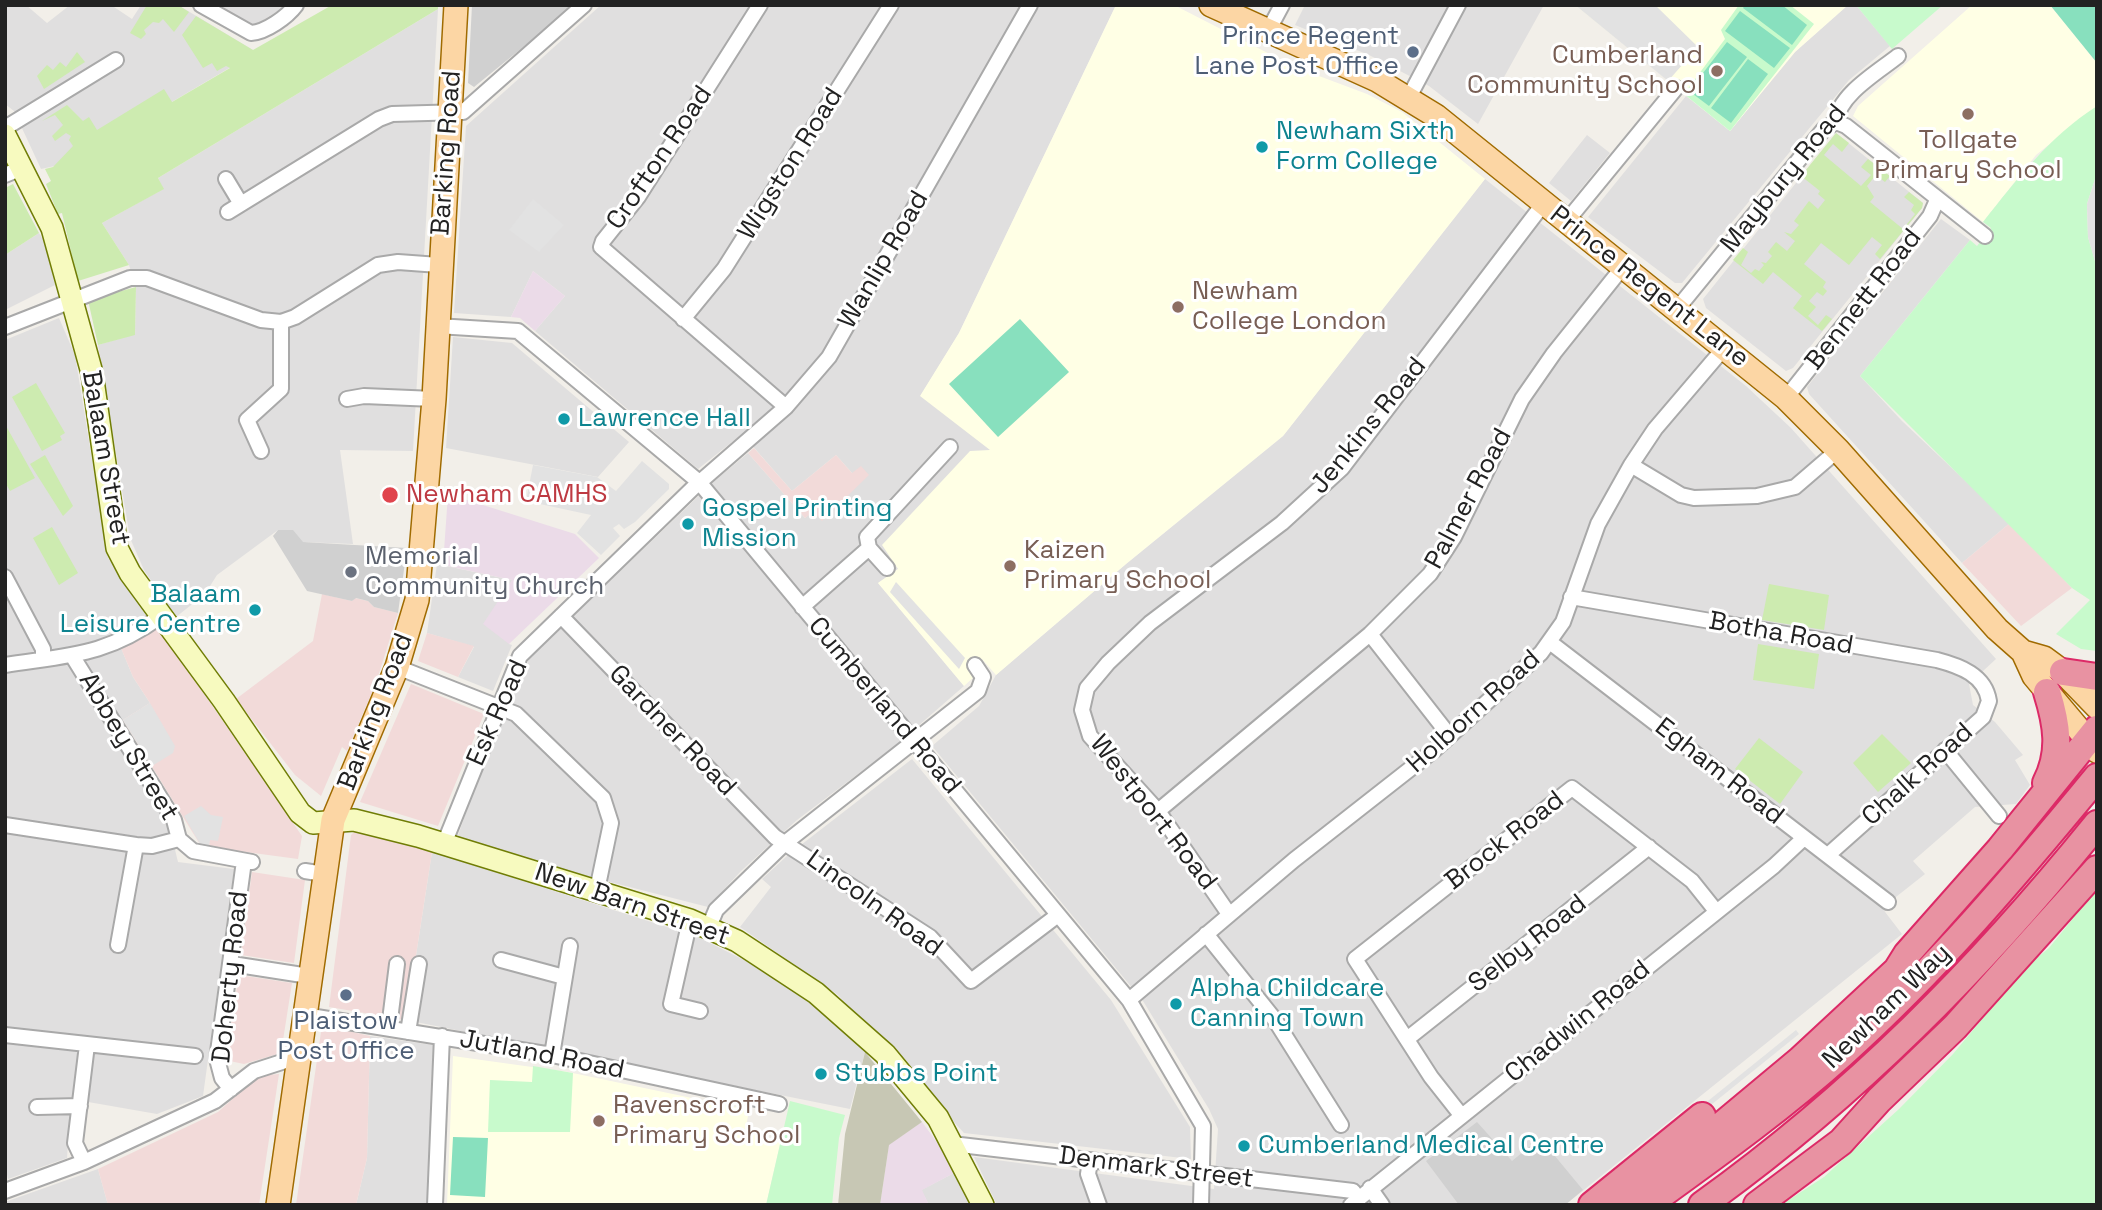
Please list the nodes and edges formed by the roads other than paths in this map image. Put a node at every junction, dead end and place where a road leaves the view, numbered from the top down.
1 (201, 5) edge
2 (296, 5) edge
3 (456, 5) edge
4 (584, 5) edge
5 (760, 5) edge
6 (891, 5) edge
7 (1030, 5) edge
8 (1211, 5) edge
9 (1282, 5) edge
10 (1458, 5) edge
11 (1267, 33) junction
12 (1898, 56) dead end
13 (116, 60) dead end
14 (1676, 88) dead end
15 (1409, 97) junction
16 (450, 113) junction
17 (1836, 122) junction
18 (5, 128) edge
19 (5, 135) edge
20 (14, 172) edge
21 (226, 180) dead end
22 (1937, 200) junction
23 (1544, 203) junction
24 (241, 204) junction
25 (228, 212) dead end
26 (1566, 222) junction
27 (1985, 236) dead end
28 (439, 265) junction
29 (1622, 268) junction
30 (71, 299) junction
31 (1677, 309) junction
32 (683, 319) junction
33 (281, 322) junction
34 (437, 326) junction
35 (5, 327) edge
36 (1725, 347) junction
37 (1786, 398) junction
38 (347, 399) dead end
39 (433, 399) junction
40 (786, 407) junction
41 (950, 447) dead end
42 (1838, 450) junction
43 (261, 451) dead end
44 (1631, 465) junction
45 (699, 482) junction
46 (869, 548) junction
47 (887, 568) dead end
48 (5, 577) edge
49 (1571, 597) junction
50 (802, 607) junction
51 (161, 616) junction
52 (561, 616) junction
53 (1370, 634) junction
54 (1550, 643) junction
55 (73, 657) junction
56 (43, 658) junction
57 (975, 664) dead end
58 (5, 665) edge
59 (397, 667) junction
60 (2097, 677) edge
61 (2055, 682) junction
62 (1985, 686) joint
63 (499, 706) junction
64 (2097, 707) edge
65 (1082, 710) joint
66 (1449, 735) junction
67 (2094, 740) edge
68 (915, 743) junction
69 (1945, 750) junction
70 (2097, 777) edge
71 (2035, 807) junction
72 (1158, 811) junction
73 (1999, 816) dead end
74 (333, 820) junction
75 (2097, 824) edge
76 (5, 825) edge
77 (1804, 838) junction
78 (179, 839) junction
79 (785, 842) junction
80 (444, 844) junction
81 (136, 845) junction
82 (1649, 847) junction
83 (1828, 855) junction
84 (2097, 869) edge
85 (597, 890) junction
86 (1888, 902) dead end
87 (1716, 911) junction
88 (1229, 914) junction
89 (1058, 915) junction
90 (700, 924) junction
91 (1206, 934) junction
92 (118, 945) dead end
93 (570, 947) dead end
94 (1906, 954) junction
95 (501, 960) dead end
96 (232, 964) junction
97 (397, 964) dead end
98 (419, 964) dead end
99 (309, 976) junction
100 (564, 977) junction
101 (1129, 1000) junction
102 (700, 1011) dead end
103 (304, 1014) junction
104 (389, 1028) junction
105 (408, 1032) junction
106 (5, 1035) edge
107 (442, 1036) junction
108 (1406, 1039) junction
109 (87, 1045) junction
110 (552, 1055) junction
111 (195, 1056) dead end
112 (297, 1062) junction
113 (231, 1089) junction
114 (1879, 1100) junction
115 (779, 1104) dead end
116 (80, 1106) junction
117 (37, 1107) dead end
118 (1461, 1115) junction
119 (1341, 1125) dead end
120 (952, 1144) junction
121 (1090, 1160) junction
122 (84, 1162) junction
123 (1201, 1173) junction
124 (5, 1191) edge
125 (1359, 1197) edge
126 (278, 1205) edge
127 (435, 1205) edge
128 (983, 1205) edge
129 (1099, 1205) edge
130 (1201, 1205) edge
131 (1382, 1205) edge
132 (1592, 1205) edge
133 (1626, 1205) edge
134 (1647, 1205) edge
135 (1705, 1205) edge
136 (1756, 1205) edge

1 - 2 street
3 - 16 main road, Barking Road
4 - 16 street
5 - 32 street, Crofton Road
6 - 32 street, Wigston Road
7 - 40 street, Wanlip Road
8 - 11 main road, Prince Regent Lane
9 - 11 street
10 - 15 street
11 - 15 main road, Prince Regent Lane
12 - 17 street, Maybury Road
13 - 18 street
14 - 26 street
15 - 23 main road, Prince Regent Lane
16 - 24 street
16 - 28 main road, Barking Road
17 - 22 street
17 - 31 street, Maybury Road
19 - 20 main road, Balaam Street
20 - 30 main road, Balaam Street
21 - 24 street
22 - 27 street
22 - 37 street, Bennett Road
23 - 26 main road, Prince Regent Lane
23 - 65 street, Jenkins Road
24 - 25 street
26 - 29 main road, Prince Regent Lane
28 - 33 street
28 - 34 main road, Barking Road
29 - 31 main road, Prince Regent Lane
29 - 53 street, Palmer Road
30 - 33 street
30 - 35 street
30 - 51 main road, Balaam Street
31 - 36 main road, Prince Regent Lane
32 - 40 street, Crofton Road
33 - 43 street
34 - 39 main road, Barking Road
34 - 45 street, Cumberland Road
36 - 37 main road, Prince Regent Lane
36 - 44 street, Holborn Road
37 - 42 main road, Prince Regent Lane
38 - 39 street
39 - 59 main road, Barking Road
40 - 45 street, Wanlip Road
41 - 46 street
42 - 44 street
42 - 61 main road, Prince Regent Lane
44 - 49 street, Holborn Road
45 - 50 street, Cumberland Road
45 - 52 street, Esk Road
46 - 47 street
46 - 50 street
48 - 56 street
49 - 54 street, Holborn Road
49 - 62 street, Botha Road
50 - 68 street, Cumberland Road
51 - 55 street
51 - 74 main road, Balaam Street
52 - 63 street, Esk Road
52 - 79 street, Gardner Road
53 - 66 street
53 - 72 street, Palmer Road
54 - 66 street, Holborn Road
54 - 77 street, Egham Road
55 - 56 street
55 - 78 street, Abbey Street
56 - 58 street
57 - 68 street
59 - 63 street
59 - 74 main road, Barking Road
60 - 61 highway
61 - 64 main road, Prince Regent Lane
61 - 67 main road, Prince Regent Lane
61 - 71 highway
62 - 69 street, Chalk Road
63 - 80 street, Esk Road
63 - 85 street
65 - 72 street, Westport Road
66 - 88 street, Holborn Road
67 - 71 highway
68 - 79 street
68 - 89 street, Cumberland Road
69 - 73 street
69 - 83 street, Chalk Road
70 - 134 highway, Newham Way
71 - 94 highway
72 - 88 street, Westport Road
74 - 80 main road, New Barn Street
74 - 99 main road, Barking Road
75 - 135 highway, Newham Way
76 - 81 street
77 - 83 street, Egham Road
77 - 87 street, Chadwin Road
78 - 81 street
78 - 96 street, Doherty Road
79 - 89 street, Lincoln Road
79 - 90 street
80 - 85 main road, New Barn Street
81 - 92 street
82 - 87 street, Brock Road
82 - 108 street, Selby Road
82 - 108 street, Brock Road
83 - 86 street, Egham Road
84 - 114 highway
85 - 90 main road, New Barn Street
87 - 118 street, Chadwin Road
88 - 91 street, Holborn Road
89 - 101 street, Cumberland Road
90 - 102 street
90 - 120 main road, New Barn Street
91 - 101 street, Holborn Road
91 - 119 street
93 - 100 street
94 - 132 highway
94 - 133 highway
95 - 100 street
96 - 99 street
96 - 113 street, Doherty Road
97 - 104 street
98 - 105 street
99 - 103 main road, Barking Road
100 - 110 street
101 - 123 street, Cumberland Road
103 - 104 street, Jutland Road
103 - 112 main road, Barking Road
104 - 105 street, Jutland Road
105 - 107 street, Jutland Road
106 - 109 street, Doherty Road
107 - 110 street, Jutland Road
107 - 127 street
108 - 118 street
109 - 111 street, Doherty Road
109 - 116 street
110 - 115 street, Jutland Road
112 - 113 street
112 - 126 main road, Barking Road
113 - 122 street
114 - 135 highway
114 - 136 highway
116 - 117 street
116 - 122 street
118 - 125 street, Chadwin Road
120 - 121 street, Denmark Street
120 - 128 main road, New Barn Street
121 - 123 street, Denmark Street
121 - 129 street
122 - 124 street
123 - 125 street, Denmark Street
123 - 130 street, Cumberland Road
125 - 131 street

